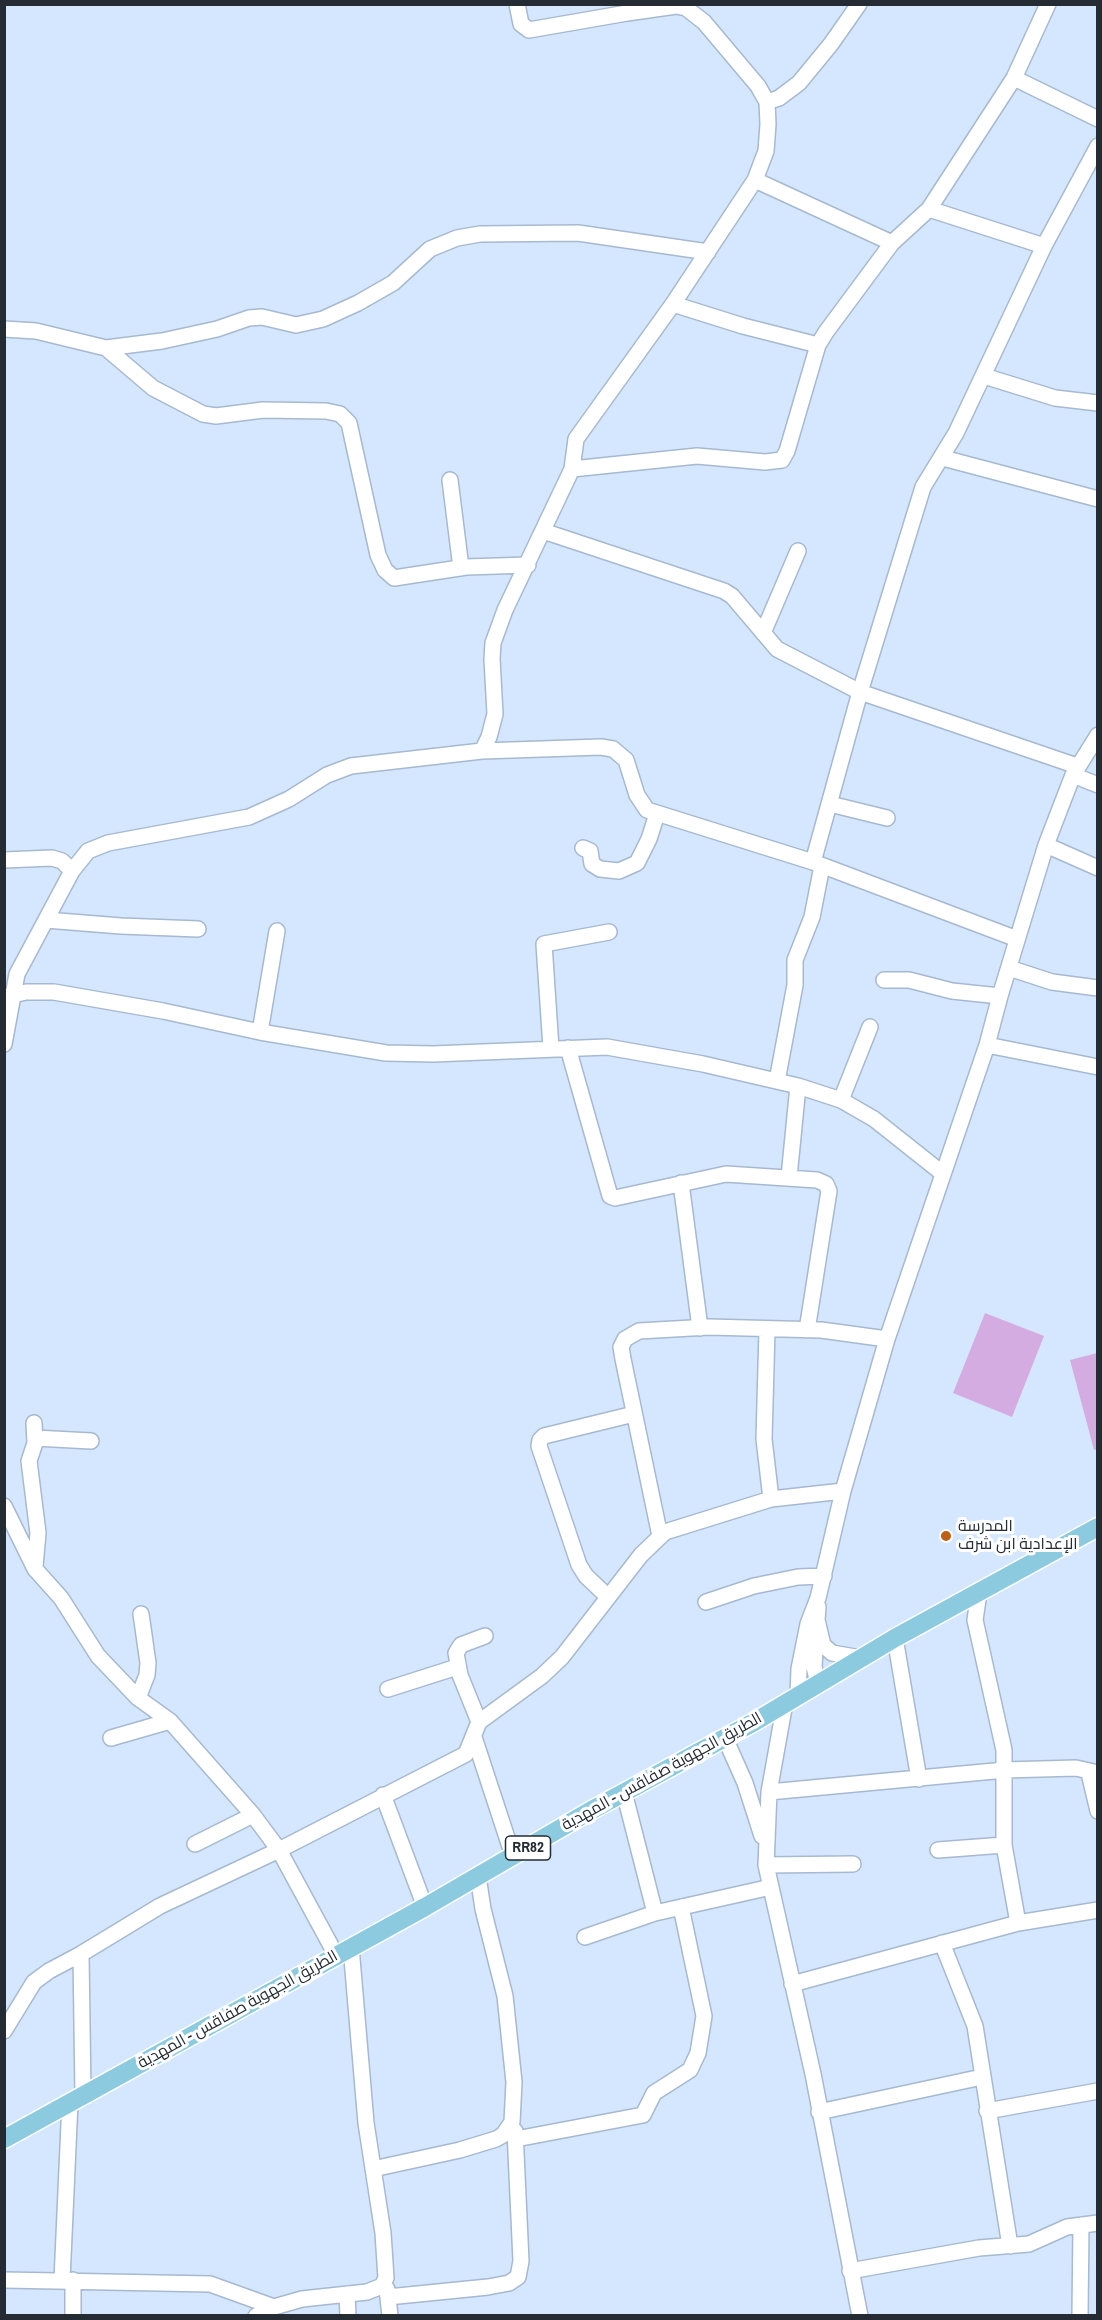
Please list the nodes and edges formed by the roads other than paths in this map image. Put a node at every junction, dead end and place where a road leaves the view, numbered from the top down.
1 (517, 4) edge
2 (859, 4) edge
3 (1048, 4) edge
4 (1014, 78) junction
5 (767, 102) junction
6 (1098, 119) edge
7 (1098, 147) edge
8 (755, 180) junction
9 (929, 209) junction
10 (891, 243) junction
11 (1044, 246) junction
12 (708, 252) junction
13 (673, 304) junction
14 (4, 329) edge
15 (818, 345) junction
16 (106, 348) junction
17 (984, 376) junction
18 (1098, 403) edge
19 (943, 458) junction
20 (572, 469) junction
21 (450, 480) dead end
22 (1098, 499) edge
23 (543, 531) junction
24 (798, 551) dead end
25 (528, 565) junction
26 (461, 568) junction
27 (763, 633) junction
28 (860, 692) junction
29 (1098, 735) edge
30 (482, 751) junction
31 (1075, 771) junction
32 (1098, 785) edge
33 (830, 804) junction
34 (657, 814) junction
35 (887, 818) dead end
36 (1046, 844) junction
37 (583, 848) dead end
38 (4, 860) edge
39 (817, 864) junction
40 (1098, 868) edge
41 (72, 871) junction
42 (46, 920) junction
43 (198, 929) dead end
44 (277, 931) dead end
45 (609, 932) dead end
46 (1017, 939) junction
47 (1009, 968) junction
48 (884, 980) dead end
49 (1098, 988) edge
50 (1000, 996) junction
51 (9, 997) edge
52 (870, 1027) dead end
53 (260, 1032) junction
54 (4, 1044) edge
55 (987, 1045) junction
56 (551, 1048) junction
57 (568, 1048) junction
58 (1098, 1067) edge
59 (777, 1081) junction
60 (798, 1086) junction
61 (841, 1100) junction
62 (942, 1173) junction
63 (789, 1177) junction
64 (681, 1183) junction
65 (700, 1328) junction
66 (767, 1330) junction
67 (807, 1330) junction
68 (887, 1339) junction
69 (634, 1414) junction
70 (91, 1441) dead end
71 (843, 1491) junction
72 (771, 1499) junction
73 (4, 1506) edge
74 (1098, 1527) edge
75 (660, 1536) junction
76 (35, 1569) junction
77 (824, 1576) junction
78 (979, 1593) junction
79 (608, 1597) junction
80 (818, 1598) junction
81 (706, 1602) dead end
82 (141, 1614) dead end
83 (817, 1620) junction
84 (485, 1636) dead end
85 (896, 1638) junction
86 (861, 1658) junction
87 (457, 1667) junction
88 (818, 1683) junction
89 (388, 1689) dead end
90 (138, 1698) junction
91 (791, 1699) junction
92 (170, 1721) junction
93 (476, 1730) junction
94 (111, 1738) dead end
95 (725, 1738) junction
96 (1005, 1770) junction
97 (1093, 1773) edge
98 (919, 1779) junction
99 (624, 1792) junction
100 (769, 1792) junction
101 (383, 1795) junction
102 (1098, 1811) edge
103 (253, 1815) junction
104 (195, 1844) dead end
105 (1004, 1845) junction
106 (279, 1850) junction
107 (938, 1850) dead end
108 (513, 1856) junction
109 (766, 1857) junction
110 (853, 1864) dead end
111 (478, 1876) junction
112 (771, 1887) junction
113 (424, 1907) junction
114 (681, 1907) junction
115 (1098, 1910) edge
116 (655, 1913) junction
117 (1018, 1923) junction
118 (585, 1937) dead end
119 (942, 1943) junction
120 (344, 1951) junction
121 (81, 1954) junction
122 (792, 1984) junction
123 (11, 2009) edge
124 (4, 2031) edge
125 (982, 2077) junction
126 (1098, 2091) edge
127 (76, 2099) junction
128 (513, 2111) junction
129 (987, 2111) junction
130 (819, 2112) junction
131 (4, 2139) edge
132 (516, 2139) junction
133 (373, 2169) junction
134 (1098, 2223) edge
135 (1081, 2224) junction
136 (1010, 2246) junction
137 (850, 2271) junction
138 (386, 2278) junction
139 (4, 2280) edge
140 (68, 2280) junction
141 (347, 2294) junction
142 (388, 2296) junction
143 (274, 2307) junction
144 (73, 2316) edge
145 (256, 2316) edge
146 (348, 2316) edge
147 (390, 2316) edge
148 (860, 2316) edge
149 (1080, 2316) edge

1 - 5 street
2 - 5 street
3 - 4 street
4 - 6 street
4 - 9 street
5 - 8 street
7 - 11 street
8 - 10 street
8 - 12 street
9 - 10 street
9 - 11 street
10 - 15 street
11 - 17 street
12 - 13 street
12 - 16 street
13 - 15 street
13 - 20 street
14 - 16 street
15 - 20 street
16 - 26 street
17 - 18 street
17 - 19 street
19 - 22 street
19 - 28 street
20 - 23 street
21 - 26 street
23 - 25 street
23 - 27 street
24 - 27 street
25 - 26 street
25 - 30 street
27 - 28 street
28 - 31 street
28 - 33 street
29 - 31 street
30 - 34 street
30 - 41 street
31 - 32 street
31 - 36 street
33 - 35 street
33 - 39 street
34 - 37 street
34 - 39 street
36 - 40 street
36 - 46 street
38 - 41 street
39 - 46 street
39 - 59 street
41 - 42 street
42 - 43 street
42 - 51 street
44 - 53 street
45 - 56 street
46 - 47 street
47 - 49 street
47 - 50 street
48 - 50 street
50 - 55 street
51 - 53 street
51 - 54 street
52 - 61 street
53 - 56 street
55 - 58 street
55 - 62 street
56 - 57 street
57 - 59 street
57 - 64 street
59 - 60 street
60 - 61 street
60 - 63 street
61 - 62 street
62 - 68 street
63 - 64 street
63 - 67 street
64 - 65 street
65 - 66 street
65 - 69 street
66 - 67 street
66 - 72 street
67 - 68 street
68 - 71 street
69 - 75 street
69 - 79 street
70 - 76 street
71 - 72 street
71 - 77 street
72 - 75 street
73 - 76 street
74 - 78 main road, الطريق الجهوية صفاقس - المهدية / RR82
75 - 79 street
76 - 90 street
77 - 80 street
77 - 81 street
78 - 85 main road, الطريق الجهوية صفاقس - المهدية / RR82
78 - 96 street
79 - 93 street
80 - 83 street
80 - 91 street
82 - 90 street
83 - 86 street
83 - 88 street
84 - 87 street
85 - 86 main road, الطريق الجهوية صفاقس - المهدية / RR82
85 - 98 street
86 - 88 main road, الطريق الجهوية صفاقس - المهدية / RR82
87 - 89 street
87 - 93 street
88 - 91 main road, الطريق الجهوية صفاقس - المهدية / RR82
90 - 92 street
91 - 95 main road, الطريق الجهوية صفاقس - المهدية / RR82
91 - 100 street
92 - 94 street
92 - 103 street
93 - 101 street
93 - 108 street
95 - 99 main road, الطريق الجهوية صفاقس - المهدية / RR82
95 - 109 street
96 - 97 street
96 - 98 street
96 - 105 street
97 - 102 street
98 - 100 street
99 - 108 main road, الطريق الجهوية صفاقس - المهدية / RR82
99 - 116 street
100 - 109 street
101 - 106 street
101 - 113 street
103 - 104 street
103 - 106 street
105 - 107 street
105 - 117 street
106 - 120 street
106 - 121 street
108 - 111 main road, الطريق الجهوية صفاقس - المهدية / RR82
109 - 110 street
109 - 112 street
111 - 113 main road, الطريق الجهوية صفاقس - المهدية / RR82
111 - 128 street
112 - 114 street
112 - 122 street
113 - 120 main road, الطريق الجهوية صفاقس - المهدية / RR82
114 - 116 street
114 - 132 street
115 - 117 street
116 - 118 street
117 - 119 street
119 - 122 street
119 - 125 street
120 - 127 main road, الطريق الجهوية صفاقس - المهدية / RR82
120 - 133 street
121 - 123 street
121 - 127 street
122 - 130 street
123 - 124 street
125 - 129 street
125 - 130 street
126 - 129 street
127 - 131 main road, الطريق الجهوية صفاقس - المهدية / RR82
127 - 140 street
128 - 132 street
128 - 133 street
129 - 136 street
130 - 137 street
132 - 142 street
133 - 138 street
134 - 135 street
135 - 136 street
135 - 149 street
136 - 137 street
137 - 148 street
138 - 141 street
138 - 142 street
139 - 140 street
140 - 143 street
140 - 144 street
141 - 143 street
141 - 146 street
142 - 147 street
143 - 145 street

